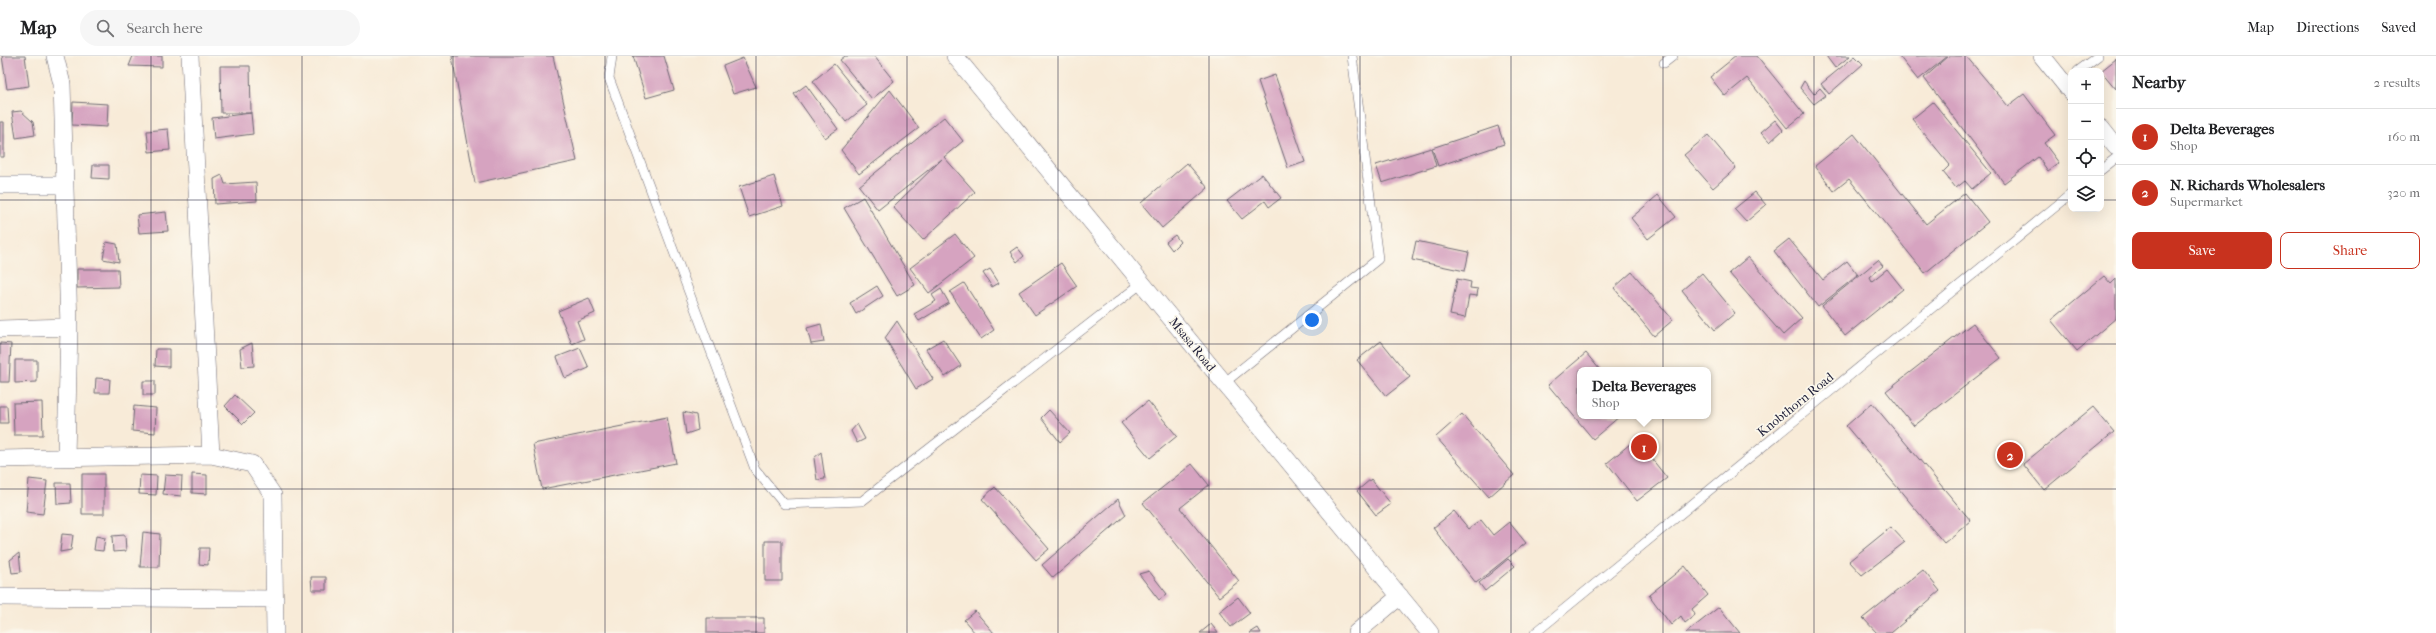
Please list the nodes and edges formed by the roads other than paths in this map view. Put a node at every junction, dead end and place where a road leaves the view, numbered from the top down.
1 (55, 56) edge
2 (190, 56) edge
3 (612, 56) edge
4 (955, 56) edge
5 (1352, 56) edge
6 (1674, 56) edge
7 (2042, 56) edge
8 (2098, 56) edge
9 (1664, 63) dead end
10 (2082, 68) edge
11 (2068, 83) edge
12 (2104, 132) edge
13 (2116, 146) edge
14 (2116, 158) edge
15 (2104, 168) edge
16 (0, 185) edge
17 (65, 185) junction
18 (2068, 196) edge
19 (1142, 283) junction
20 (69, 327) junction
21 (0, 329) edge
22 (1224, 382) junction
23 (211, 455) junction
24 (66, 457) junction
25 (0, 459) edge
26 (1400, 596) junction
27 (0, 597) edge
28 (275, 599) junction
29 (275, 633) edge
30 (1356, 633) edge
31 (1430, 633) edge
32 (1535, 633) edge

1 - 17 street
2 - 23 street
3 - 19 lane
4 - 19 street, Msasa Road
5 - 22 lane
6 - 9 lane
7 - 11 street
8 - 10 lane
12 - 13 street
14 - 15 lane
16 - 17 street
17 - 20 street
18 - 32 lane, Knobthorn Road
19 - 22 street, Msasa Road
20 - 21 street
20 - 24 street
22 - 26 street, Msasa Road
23 - 24 street
23 - 28 street
24 - 25 street
26 - 30 street
26 - 31 street, Msasa Road
27 - 28 street
28 - 29 street

